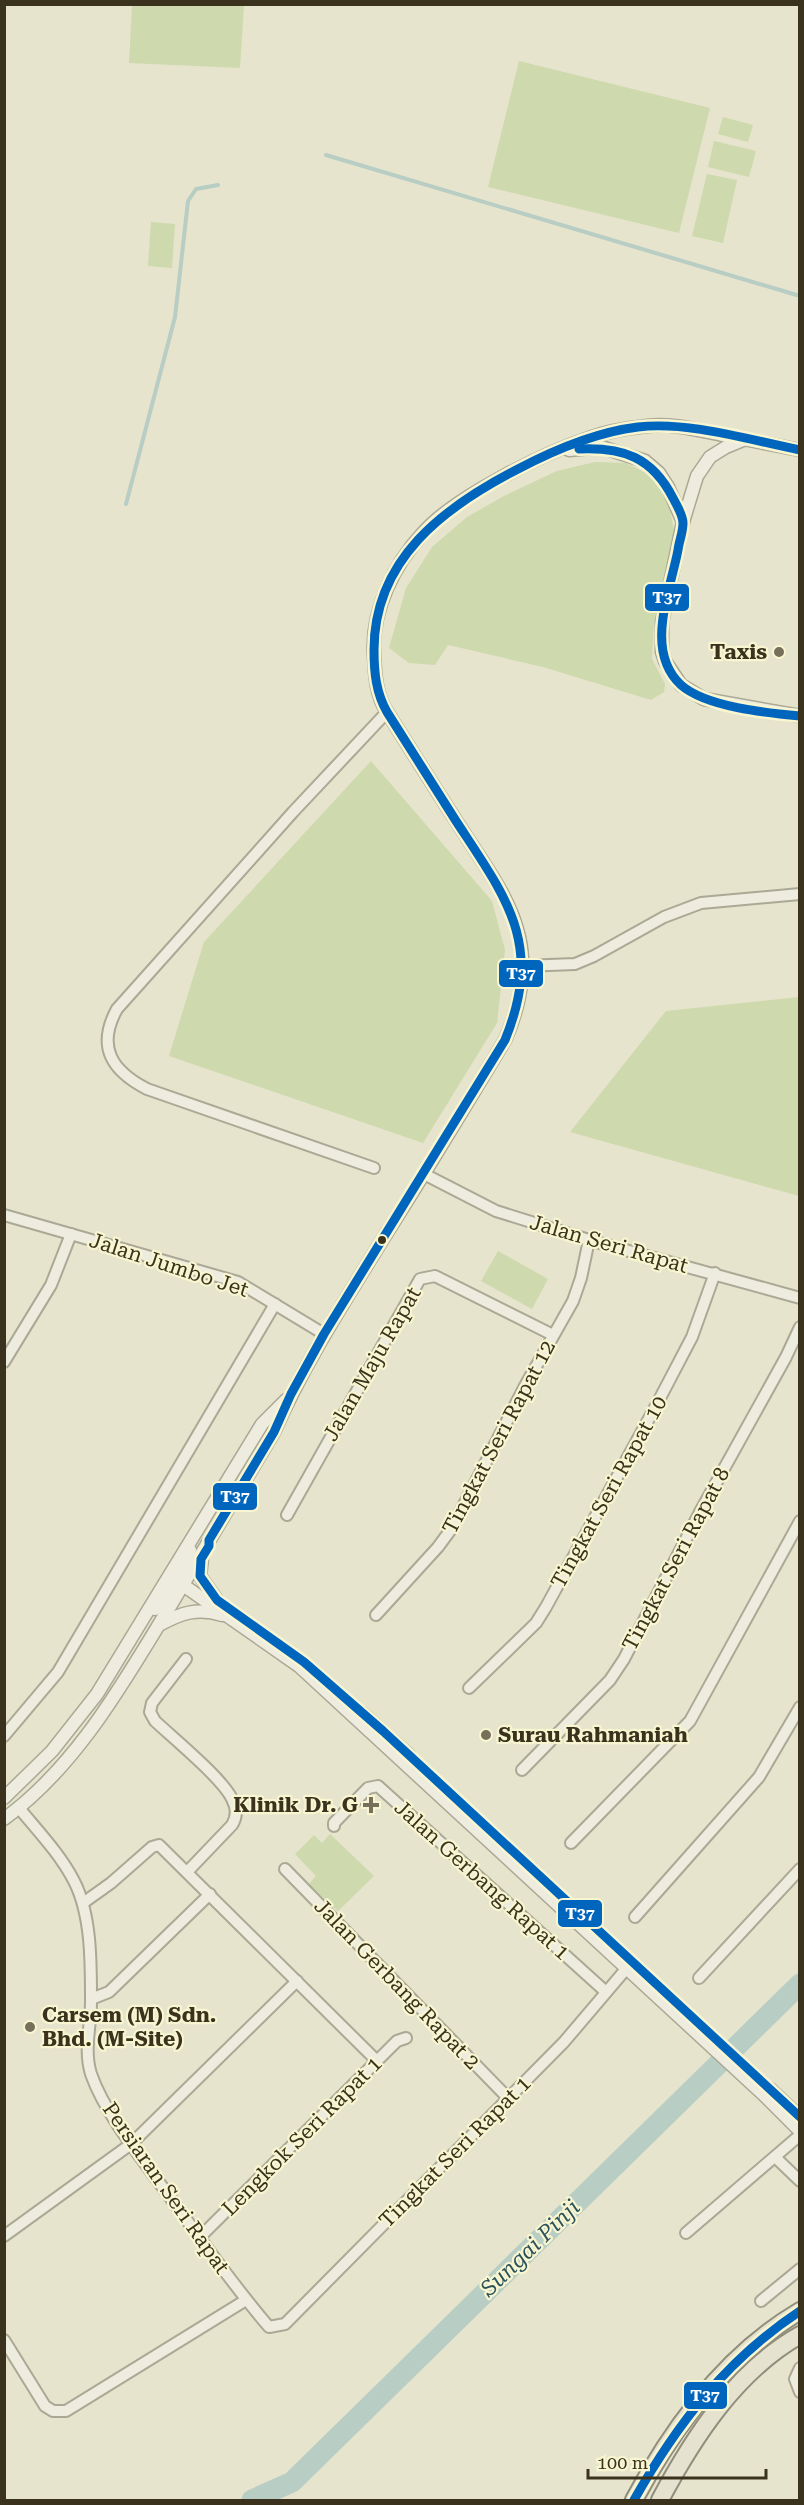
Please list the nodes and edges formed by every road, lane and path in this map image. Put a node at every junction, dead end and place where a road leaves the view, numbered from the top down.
1 (744, 439) junction
2 (800, 450) edge
3 (558, 451) junction
4 (683, 522) junction
5 (387, 712) junction
6 (800, 716) edge
7 (800, 894) edge
8 (523, 966) junction
9 (374, 1168) dead end
10 (424, 1174) junction
11 (4, 1215) edge
12 (71, 1234) junction
13 (589, 1240) junction
14 (715, 1273) junction
15 (800, 1298) edge
16 (275, 1304) junction
17 (800, 1327) edge
18 (324, 1334) junction
19 (553, 1335) junction
20 (4, 1362) edge
21 (291, 1394) junction
22 (237, 1465) junction
23 (287, 1515) dead end
24 (800, 1521) edge
25 (209, 1540) junction
26 (183, 1580) junction
27 (217, 1600) junction
28 (376, 1615) dead end
29 (234, 1620) junction
30 (158, 1625) junction
31 (120, 1655) junction
32 (186, 1659) dead end
33 (468, 1688) dead end
34 (800, 1707) edge
35 (4, 1736) edge
36 (522, 1770) dead end
37 (27, 1776) junction
38 (4, 1798) edge
39 (4, 1808) edge
40 (19, 1808) junction
41 (4, 1819) edge
42 (334, 1826) dead end
43 (572, 1843) dead end
44 (285, 1869) dead end
45 (800, 1869) edge
46 (188, 1872) junction
47 (210, 1894) junction
48 (83, 1903) junction
49 (635, 1917) dead end
50 (629, 1965) junction
51 (699, 1978) dead end
52 (297, 1981) junction
53 (606, 1992) junction
54 (91, 1999) junction
55 (406, 2038) dead end
56 (377, 2061) junction
57 (766, 2091) junction
58 (509, 2099) junction
59 (800, 2117) edge
60 (800, 2133) edge
61 (131, 2144) junction
62 (775, 2157) junction
63 (800, 2181) edge
64 (686, 2233) dead end
65 (4, 2236) edge
66 (200, 2237) junction
67 (800, 2269) edge
68 (246, 2300) junction
69 (761, 2301) dead end
70 (800, 2311) edge
71 (268, 2327) joint
72 (800, 2335) edge
73 (4, 2340) edge
74 (800, 2368) edge
75 (800, 2392) edge
76 (634, 2500) edge
77 (660, 2500) edge

1 - 2 street
1 - 3 street
1 - 4 street
3 - 4 street
3 - 5 street
4 - 6 street
5 - 8 street
5 - 9 street
7 - 8 street
8 - 10 street
10 - 13 street, Jalan Seri Rapat
10 - 18 street
11 - 12 street, Jalan Jumbo Jet
12 - 16 street, Jalan Jumbo Jet
12 - 20 street
13 - 14 street, Jalan Seri Rapat
13 - 19 street, Tingkat Seri Rapat 12
14 - 15 street, Jalan Seri Rapat
14 - 33 street, Tingkat Seri Rapat 10
16 - 18 street, Jalan Jumbo Jet
16 - 35 street
17 - 36 street, Tingkat Seri Rapat 8
18 - 21 street
19 - 23 street, Jalan Maju Rapat
19 - 28 street, Tingkat Seri Rapat 12
21 - 22 street
21 - 25 street
22 - 26 street
22 - 31 street
24 - 43 street
25 - 26 street
25 - 27 street
26 - 27 street
26 - 29 street
26 - 30 street
26 - 31 street
27 - 50 street
29 - 30 street
29 - 50 street
30 - 40 street
31 - 37 street
32 - 46 street
34 - 49 street
37 - 38 street
37 - 40 street
39 - 40 street
40 - 41 street
40 - 48 street, Persiaran Seri Rapat
42 - 53 street, Jalan Gerbang Rapat 1
44 - 58 street, Jalan Gerbang Rapat 2
45 - 51 street
46 - 47 street
46 - 48 street
47 - 52 street
47 - 54 street
48 - 54 street, Persiaran Seri Rapat
50 - 53 street, Tingkat Seri Rapat 1
50 - 57 street
52 - 56 street
52 - 61 street
53 - 58 street, Tingkat Seri Rapat 1
54 - 61 street, Persiaran Seri Rapat
55 - 56 street, Lengkok Seri Rapat 1
56 - 66 street, Lengkok Seri Rapat 1
57 - 59 street
57 - 60 street
58 - 71 street, Tingkat Seri Rapat 1
60 - 62 street
61 - 65 street
61 - 66 street, Persiaran Seri Rapat
62 - 63 street
62 - 64 street
66 - 68 street, Persiaran Seri Rapat
67 - 69 street
68 - 71 street, Persiaran Seri Rapat
68 - 73 street
70 - 76 main road
72 - 77 main road
74 - 75 street

